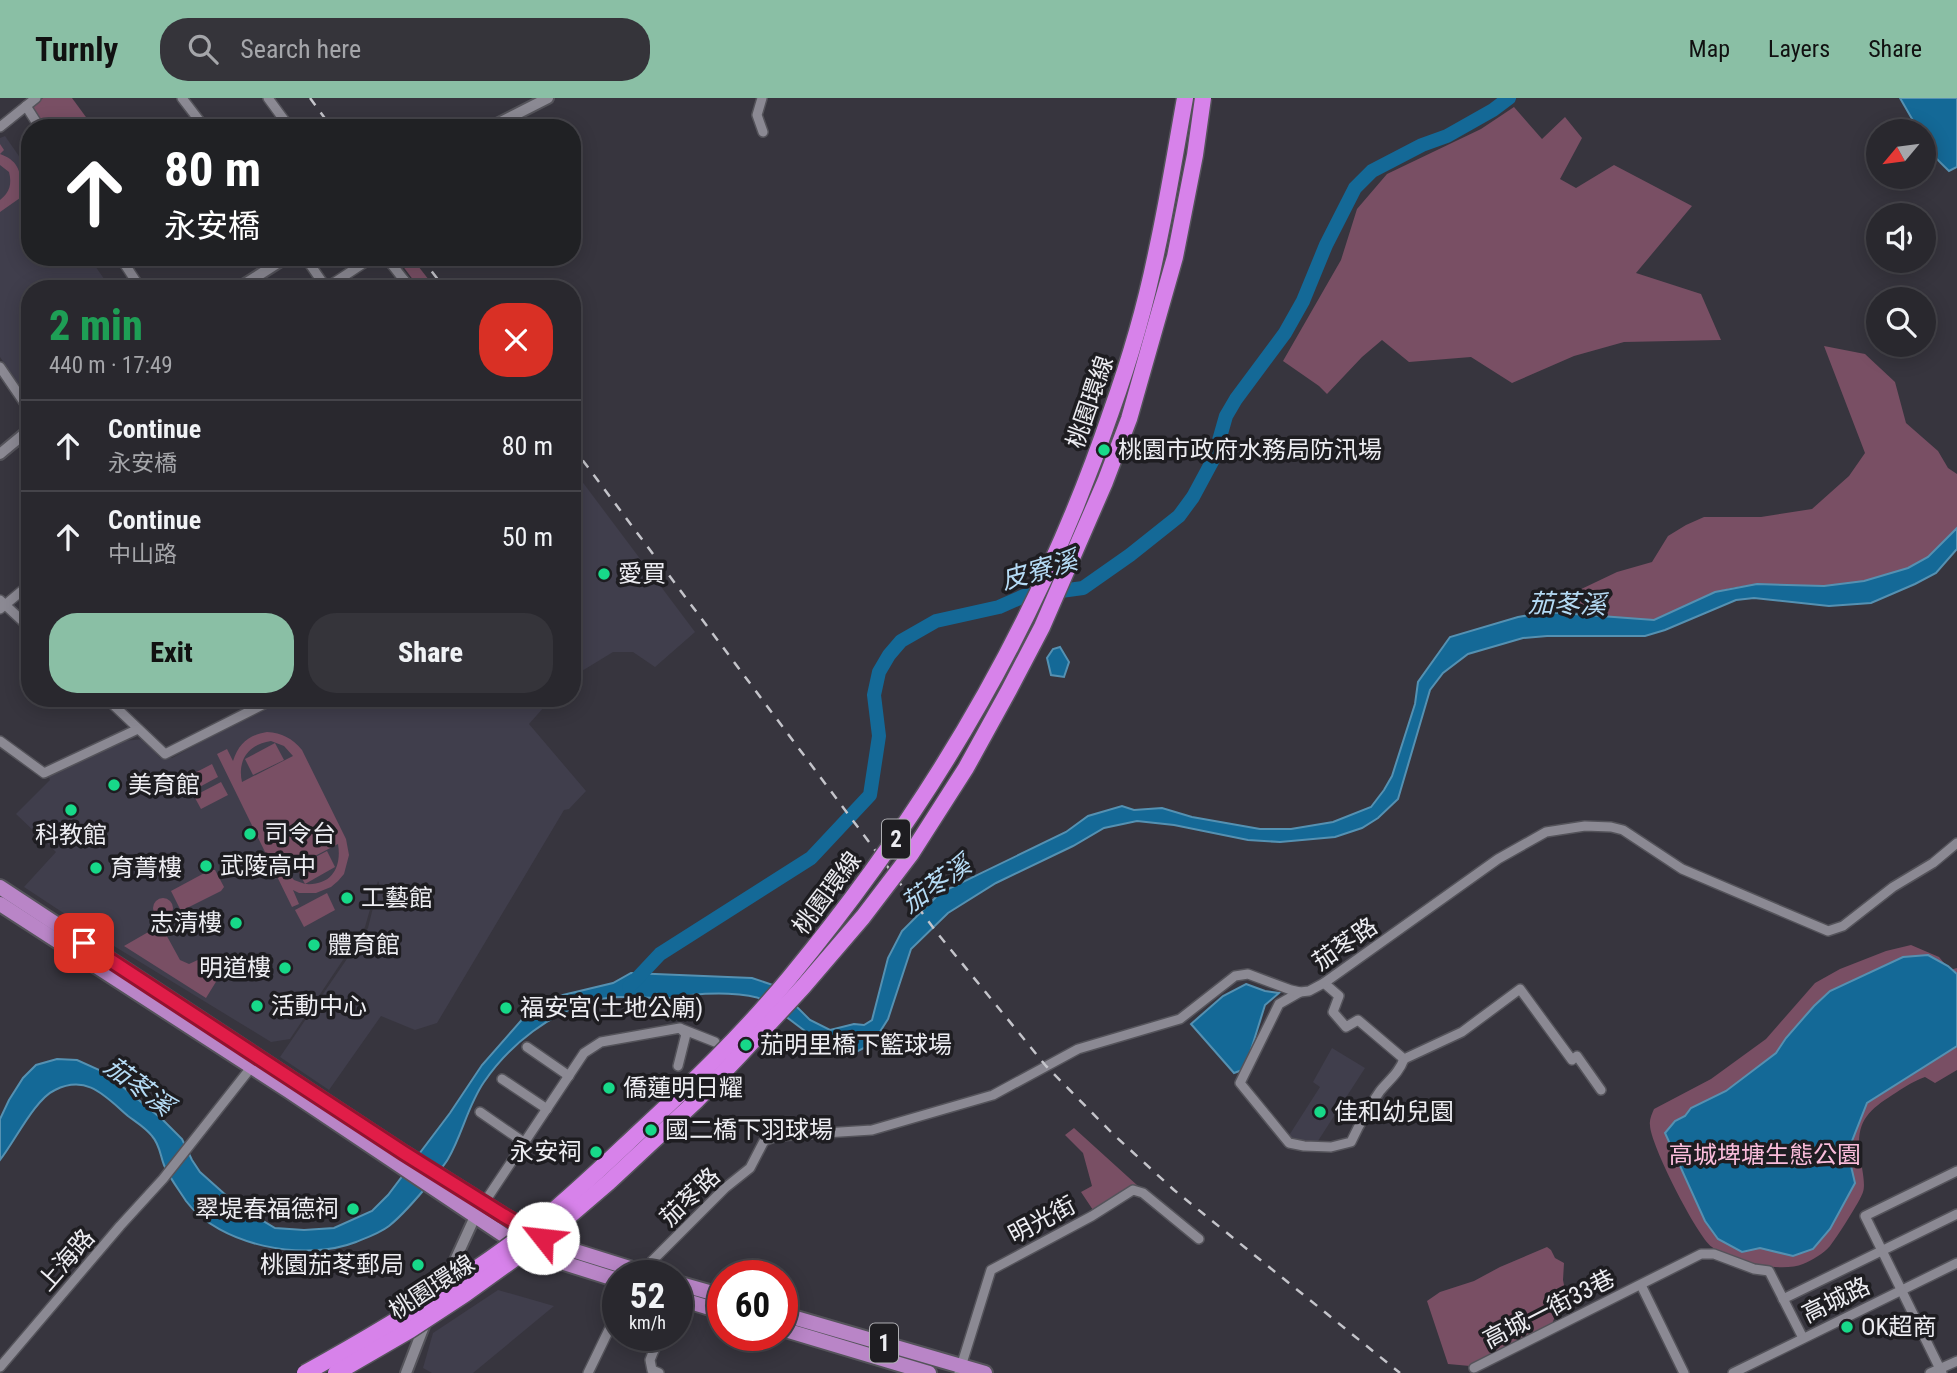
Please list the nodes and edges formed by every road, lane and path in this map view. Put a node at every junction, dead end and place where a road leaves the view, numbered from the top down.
1 (36, 98) edge
2 (182, 98) edge
3 (268, 98) edge
4 (548, 98) edge
5 (762, 98) edge
6 (1185, 98) edge
7 (1203, 98) edge
8 (26, 106) junction
9 (34, 119) edge
10 (198, 119) edge
11 (283, 119) edge
12 (507, 119) edge
13 (0, 127) edge
14 (763, 132) dead end
15 (273, 266) edge
16 (360, 266) edge
17 (393, 266) edge
18 (251, 280) edge
19 (339, 280) edge
20 (404, 280) edge
21 (0, 367) edge
22 (21, 398) edge
23 (21, 436) edge
24 (0, 454) edge
25 (21, 591) edge
26 (2, 605) edge
27 (21, 621) edge
28 (115, 707) edge
29 (258, 707) edge
30 (138, 729) junction
31 (0, 741) edge
32 (1957, 843) edge
33 (0, 887) edge
34 (0, 904) edge
35 (1324, 983) junction
36 (1300, 992) junction
37 (680, 1028) junction
38 (715, 1042) dead end
39 (527, 1047) dead end
40 (1404, 1059) junction
41 (255, 1062) junction
42 (678, 1066) dead end
43 (569, 1076) junction
44 (502, 1079) dead end
45 (1601, 1090) dead end
46 (547, 1109) junction
47 (481, 1112) dead end
48 (525, 1143) junction
49 (1957, 1171) edge
50 (450, 1190) junction
51 (483, 1202) junction
52 (1956, 1214) edge
53 (474, 1216) junction
54 (1199, 1239) dead end
55 (1882, 1252) junction
56 (653, 1260) edge
57 (602, 1262) edge
58 (1957, 1262) edge
59 (602, 1275) edge
60 (1641, 1285) junction
61 (1901, 1290) junction
62 (1783, 1299) junction
63 (798, 1319) edge
64 (798, 1334) edge
65 (1803, 1338) junction
66 (602, 1344) edge
67 (654, 1351) edge
68 (1957, 1361) edge
69 (0, 1367) edge
70 (1474, 1368) dead end
71 (960, 1370) edge
72 (1941, 1371) edge
73 (305, 1373) edge
74 (336, 1373) edge
75 (406, 1373) edge
76 (588, 1373) edge
77 (659, 1373) edge
78 (929, 1373) edge
79 (985, 1373) edge
80 (1684, 1373) edge
81 (1733, 1373) edge
82 (1930, 1373) edge

1 - 8 street
2 - 10 street
3 - 11 street
4 - 12 street
5 - 14 street
6 - 73 highway, 桃園環線 / 2, bridge
7 - 74 highway, 桃園環線 / 2, bridge
8 - 9 street
8 - 13 street
15 - 18 street
16 - 19 street
17 - 20 street
21 - 22 street
23 - 24 street
25 - 26 street
26 - 27 street
28 - 30 street
29 - 30 street
30 - 31 street
32 - 35 street, 茄苳路
33 - 41 main road
34 - 41 main road
35 - 36 street, 茄苳路
35 - 40 street
36 - 40 street
36 - 56 street, 茄苳路
37 - 38 street
37 - 42 street
37 - 43 street
39 - 43 street
40 - 45 street
41 - 50 main road
41 - 69 street, 上海路
43 - 46 street
44 - 46 street
46 - 48 street
47 - 48 street
48 - 51 street
49 - 55 street
50 - 51 main road
50 - 53 main road
51 - 53 street
51 - 57 main road
52 - 55 street
53 - 59 main road
53 - 75 street
54 - 71 street, 明光街
55 - 61 street
55 - 62 street
58 - 61 street, 高城路
60 - 62 street, 高城一街33巷
60 - 70 street, 高城一街33巷
60 - 80 street
61 - 65 street, 高城路
61 - 72 street
62 - 65 street
63 - 71 main road, 1
64 - 78 main road, 1
65 - 81 street, 高城路
66 - 76 street
67 - 77 street
68 - 72 street
71 - 79 main road, 1
72 - 82 street

